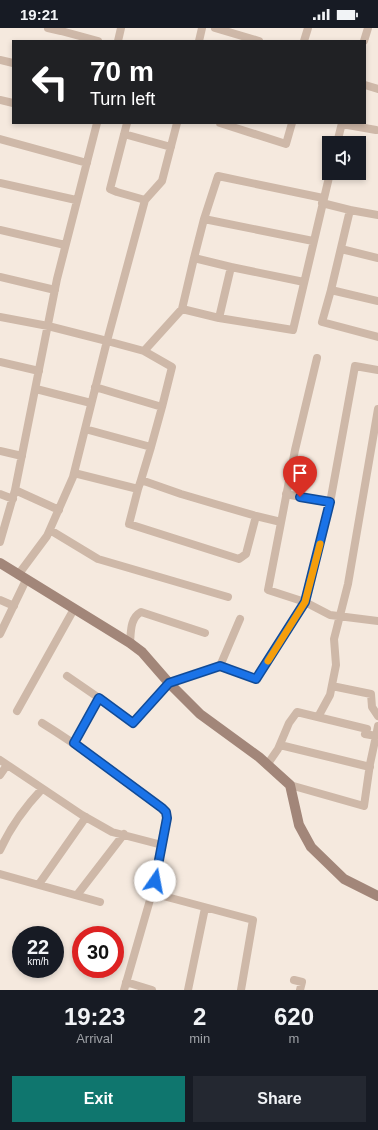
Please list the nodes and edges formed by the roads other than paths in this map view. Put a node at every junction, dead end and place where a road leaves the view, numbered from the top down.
1 (48, 28) edge
2 (121, 28) edge
3 (202, 28) edge
4 (308, 28) edge
5 (368, 28) edge
6 (220, 29) edge
7 (61, 30) edge
8 (95, 40) edge
9 (118, 40) edge
10 (199, 40) edge
11 (253, 40) edge
12 (304, 40) edge
13 (364, 40) edge
14 (0, 60) edge
15 (12, 63) edge
16 (366, 85) edge
17 (378, 89) edge
18 (0, 100) edge
19 (12, 103) edge
20 (96, 124) edge
21 (127, 124) edge
22 (177, 124) edge
23 (223, 124) edge
24 (292, 124) edge
25 (342, 124) edge
26 (376, 130) dead end
27 (124, 134) junction
28 (339, 136) edge
29 (0, 139) edge
30 (171, 147) junction
31 (87, 163) junction
32 (328, 180) edge
33 (0, 184) edge
34 (76, 200) junction
35 (145, 200) junction
36 (323, 201) junction
37 (350, 210) junction
38 (378, 215) edge
39 (204, 219) junction
40 (0, 230) edge
41 (313, 241) junction
42 (65, 245) junction
43 (341, 249) junction
44 (194, 258) junction
45 (378, 258) edge
46 (231, 267) junction
47 (0, 277) edge
48 (304, 282) junction
49 (55, 290) junction
50 (331, 290) junction
51 (378, 300) edge
52 (182, 310) junction
53 (0, 317) edge
54 (219, 318) junction
55 (48, 326) junction
56 (378, 337) edge
57 (107, 341) junction
58 (144, 351) junction
59 (317, 358) dead end
60 (0, 362) edge
61 (378, 370) edge
62 (39, 371) junction
63 (96, 387) junction
64 (36, 390) junction
65 (91, 403) junction
66 (162, 407) junction
67 (378, 409) edge
68 (85, 429) junction
69 (151, 447) junction
70 (0, 451) edge
71 (22, 456) junction
72 (74, 473) junction
73 (141, 480) junction
74 (138, 489) junction
75 (15, 490) junction
76 (0, 494) edge
77 (286, 494) junction
78 (12, 499) junction
79 (330, 502) junction
80 (59, 510) junction
81 (256, 516) junction
82 (281, 522) junction
83 (50, 530) junction
84 (0, 542) edge
85 (0, 563) edge
86 (22, 577) junction
87 (228, 597) dead end
88 (0, 600) edge
89 (305, 602) junction
90 (14, 606) junction
91 (74, 609) junction
92 (340, 616) junction
93 (240, 619) dead end
94 (378, 621) edge
95 (205, 633) dead end
96 (0, 634) edge
97 (130, 643) junction
98 (220, 666) junction
99 (67, 676) dead end
100 (169, 683) junction
101 (332, 686) junction
102 (99, 698) junction
103 (17, 711) dead end
104 (378, 716) edge
105 (318, 717) junction
106 (42, 723) dead end
107 (378, 726) edge
108 (376, 736) junction
109 (74, 743) junction
110 (280, 745) junction
111 (0, 760) edge
112 (7, 765) junction
113 (267, 765) junction
114 (370, 767) junction
115 (0, 775) edge
116 (290, 785) junction
117 (42, 789) junction
118 (86, 817) junction
119 (124, 834) junction
120 (162, 845) junction
121 (0, 850) edge
122 (0, 874) edge
123 (39, 884) junction
124 (152, 893) junction
125 (77, 895) junction
126 (378, 896) edge
127 (100, 902) dead end
128 (205, 908) junction
129 (294, 980) dead end
130 (125, 986) edge
131 (152, 990) edge
132 (188, 990) edge
133 (242, 990) edge
134 (300, 990) edge

1 - 7 street
2 - 9 street
3 - 10 street
4 - 12 street
5 - 13 street
6 - 11 street
7 - 8 street
14 - 15 street
16 - 17 street
18 - 19 street
20 - 31 street
21 - 27 street
22 - 30 street
23 - 24 street
25 - 26 street
25 - 28 street
27 - 30 street
27 - 35 street
29 - 31 street
30 - 35 street
31 - 34 street
32 - 36 street
33 - 34 street
34 - 42 street
35 - 57 street
36 - 37 street
36 - 39 street
36 - 41 street
37 - 38 street
37 - 43 street
39 - 41 street
39 - 44 street
40 - 42 street
41 - 48 street
42 - 49 street
43 - 45 street
43 - 50 street
44 - 46 street
44 - 52 street
46 - 48 street
46 - 54 street
47 - 49 street
48 - 54 street
49 - 55 street
50 - 51 street
50 - 56 street
52 - 54 street
52 - 58 street
53 - 55 street
55 - 57 street
55 - 62 street
57 - 58 street
57 - 63 street
58 - 66 street
59 - 77 street
60 - 62 street
61 - 79 street
62 - 64 street
63 - 65 street
63 - 66 street
64 - 65 street
64 - 71 street
65 - 68 street
66 - 69 street
67 - 92 street
68 - 69 street
68 - 72 street
69 - 73 street
70 - 71 street
71 - 75 street
72 - 74 street
72 - 80 street
73 - 74 street
73 - 81 street
74 - 81 street
75 - 78 street
75 - 80 street
76 - 78 street
77 - 79 street
77 - 82 street
78 - 84 street
79 - 89 street
80 - 83 street
81 - 82 street
82 - 89 street
83 - 86 street
83 - 87 street
85 - 86 street
86 - 90 street
86 - 91 street
88 - 90 street
89 - 92 street
89 - 98 street
90 - 96 street
91 - 97 street
91 - 103 street
92 - 94 street
92 - 101 street
93 - 98 street
95 - 97 street
97 - 100 street
98 - 100 street
99 - 102 street
100 - 102 street
100 - 113 street
101 - 104 street
101 - 105 street
102 - 109 street
105 - 108 street
105 - 110 street
106 - 109 street
107 - 108 street
108 - 114 street
109 - 120 street
110 - 113 street
110 - 114 street
111 - 112 street
112 - 115 street
112 - 117 street
113 - 116 street
114 - 116 street
116 - 126 street
117 - 118 street
117 - 121 street
118 - 119 street
118 - 123 street
119 - 120 street
119 - 125 street
120 - 124 street
122 - 123 street
123 - 125 street
124 - 128 street
124 - 130 street
125 - 127 street
128 - 132 street
128 - 133 street
129 - 134 street
130 - 131 street

